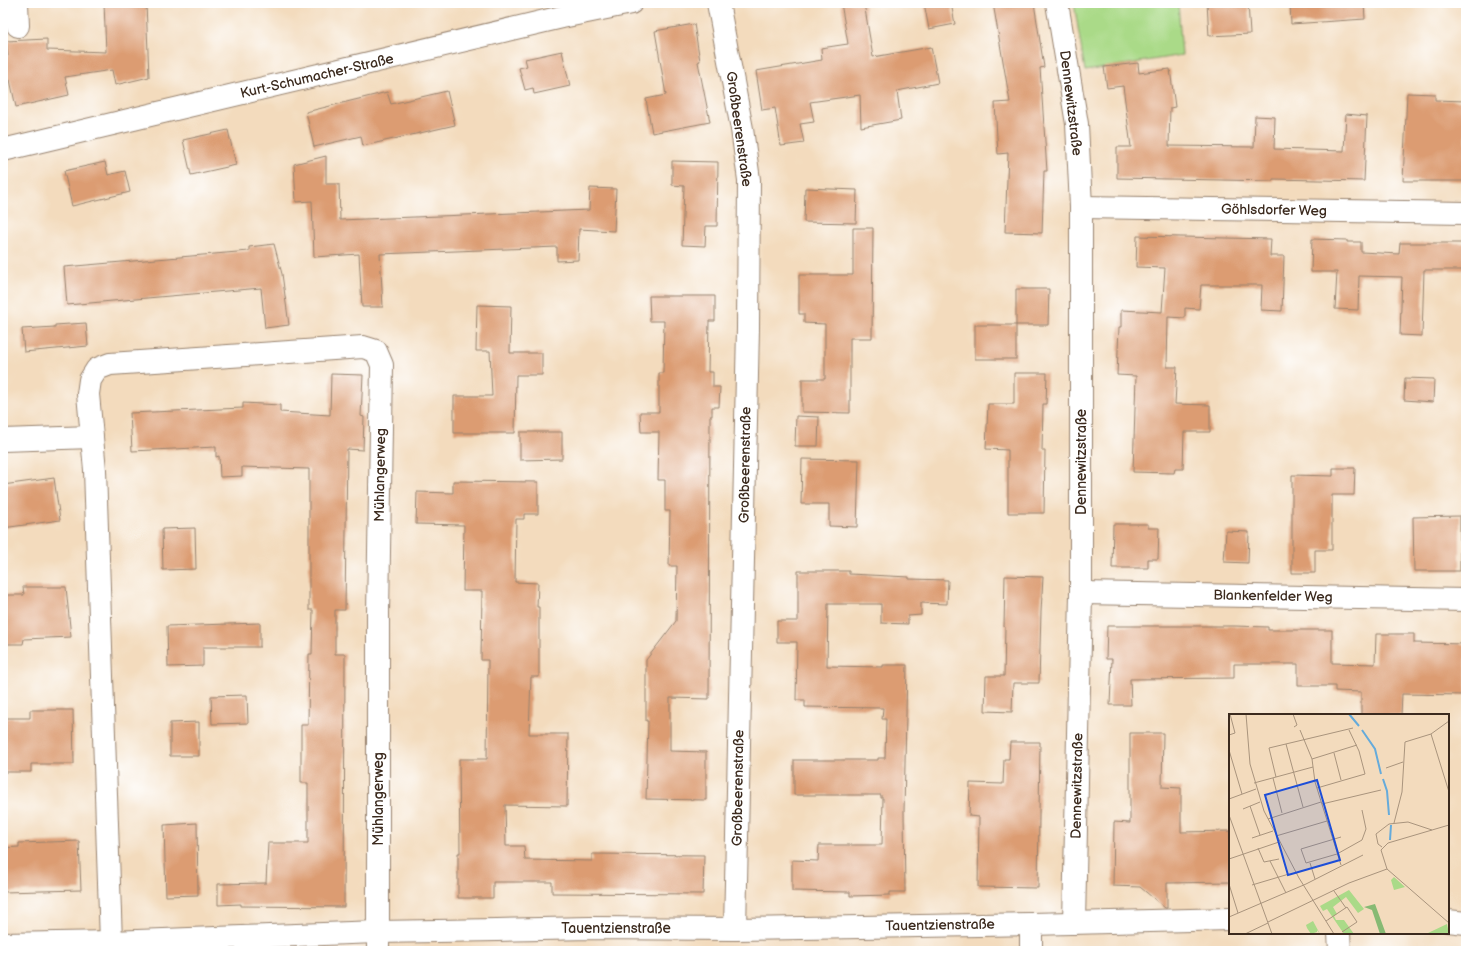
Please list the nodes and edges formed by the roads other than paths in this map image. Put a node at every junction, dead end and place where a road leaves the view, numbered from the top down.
1 (17, 3) edge
2 (631, 3) edge
3 (718, 3) edge
4 (1057, 3) edge
5 (597, 7) edge
6 (18, 26) dead end
7 (3, 150) edge
8 (1081, 207) junction
9 (1466, 213) edge
10 (92, 436) junction
11 (3, 440) edge
12 (1081, 593) junction
13 (1466, 600) edge
14 (1229, 919) edge
15 (1449, 921) edge
16 (1074, 923) junction
17 (1466, 923) edge
18 (1030, 924) junction
19 (735, 929) junction
20 (1339, 934) edge
21 (378, 942) edge
22 (3, 944) edge
23 (112, 946) edge
24 (1031, 951) edge
25 (1340, 951) edge

1 - 6 street
2 - 5 street, Kurt-Schumacher-Straße
3 - 19 street, Großbeerenstraße
4 - 8 street, Dennewitzstraße
5 - 7 street, Kurt-Schumacher-Straße
8 - 9 street, Göhlsdorfer Weg
8 - 12 street, Dennewitzstraße
10 - 11 street
10 - 21 street, Mühlangerweg
10 - 23 street, Mühlangerweg
12 - 13 street, Blankenfelder Weg
12 - 16 street, Dennewitzstraße
14 - 16 street, Tauentzienstraße
15 - 17 street
16 - 18 street, Tauentzienstraße
18 - 19 street, Tauentzienstraße
18 - 24 street
19 - 21 street, Tauentzienstraße
20 - 25 street
21 - 23 street, Tauentzienstraße
22 - 23 street, Tauentzienstraße

